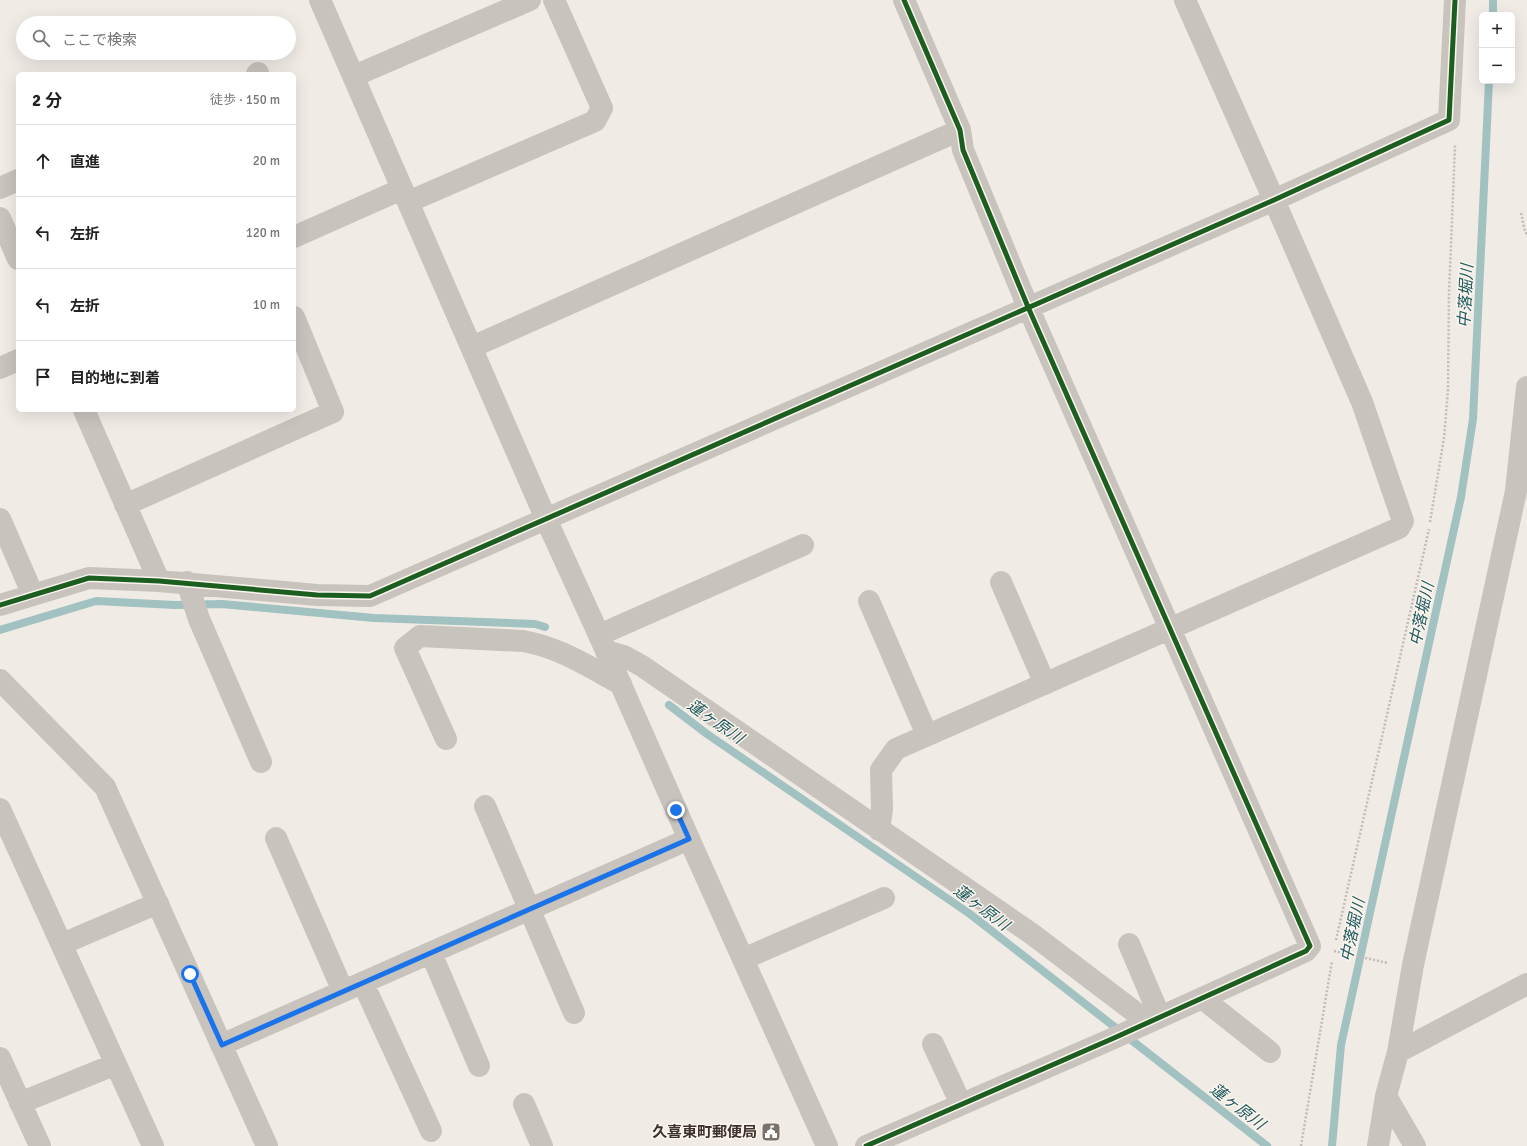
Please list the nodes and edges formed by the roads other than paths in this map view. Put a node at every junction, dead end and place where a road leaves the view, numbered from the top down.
1 (320, 0) edge
2 (530, 0) edge
3 (554, 0) edge
4 (904, 0) edge
5 (1185, 0) edge
6 (1456, 0) edge
7 (354, 76) junction
8 (960, 130) junction
9 (16, 181) edge
10 (0, 188) edge
11 (405, 195) junction
12 (1274, 200) junction
13 (0, 218) edge
14 (296, 236) edge
15 (16, 254) edge
16 (1028, 307) junction
17 (296, 322) edge
18 (472, 347) junction
19 (16, 361) edge
20 (0, 368) edge
21 (1527, 387) edge
22 (85, 412) edge
23 (1522, 491) edge
24 (125, 505) junction
25 (0, 519) edge
26 (546, 519) junction
27 (804, 545) dead end
28 (159, 581) junction
29 (1001, 582) dead end
30 (188, 588) junction
31 (33, 595) junction
32 (869, 601) dead end
33 (0, 605) edge
34 (1170, 630) junction
35 (602, 643) junction
36 (0, 680) edge
37 (621, 684) junction
38 (1045, 684) junction
39 (927, 735) junction
40 (446, 739) dead end
41 (261, 762) dead end
42 (485, 806) dead end
43 (0, 809) edge
44 (879, 830) junction
45 (276, 838) dead end
46 (689, 839) junction
47 (884, 898) dead end
48 (158, 903) junction
49 (530, 908) junction
50 (62, 944) junction
51 (1129, 944) dead end
52 (431, 953) junction
53 (743, 959) junction
54 (363, 982) junction
55 (1527, 984) edge
56 (343, 991) junction
57 (1202, 998) junction
58 (574, 1012) dead end
59 (1149, 1022) junction
60 (933, 1044) dead end
61 (222, 1045) junction
62 (1270, 1052) dead end
63 (1398, 1052) junction
64 (0, 1058) edge
65 (116, 1064) junction
66 (479, 1066) dead end
67 (1386, 1096) junction
68 (20, 1103) junction
69 (524, 1104) dead end
70 (961, 1104) junction
71 (431, 1131) dead end
72 (40, 1146) edge
73 (153, 1146) edge
74 (266, 1146) edge
75 (542, 1146) edge
76 (827, 1146) edge
77 (866, 1146) edge
78 (1378, 1146) edge
79 (1415, 1146) edge

1 - 7 street
2 - 7 street
3 - 11 street
4 - 8 street
5 - 12 street
6 - 12 street
7 - 11 street
8 - 16 street
8 - 18 street
9 - 10 street
11 - 14 street
11 - 18 street
12 - 16 street
12 - 34 street
13 - 15 street
16 - 26 street
16 - 34 street
17 - 24 street
18 - 26 street
19 - 20 street
21 - 23 street
22 - 24 street
23 - 63 street
24 - 28 street
25 - 31 street
26 - 30 street
26 - 35 street
27 - 35 street
28 - 30 street
28 - 31 street
29 - 38 street
30 - 41 street
31 - 33 street
32 - 39 street
34 - 38 street
34 - 57 street
35 - 37 street
35 - 44 street
36 - 48 street
37 - 40 street
37 - 46 street
38 - 39 street
39 - 44 street
42 - 49 street
43 - 50 street
44 - 59 street
45 - 56 street
46 - 49 street
46 - 53 street
47 - 53 street
48 - 50 street
48 - 61 street
49 - 52 street
49 - 58 street
50 - 65 street
51 - 59 street
52 - 54 street
52 - 66 street
53 - 76 street
54 - 56 street
54 - 71 street
55 - 63 street
56 - 61 street
57 - 59 street
57 - 62 street
59 - 70 street
60 - 70 street
61 - 74 street
63 - 67 street
64 - 68 street
65 - 68 street
65 - 73 street
67 - 78 street
67 - 79 street
68 - 72 street
69 - 75 street
70 - 77 street

